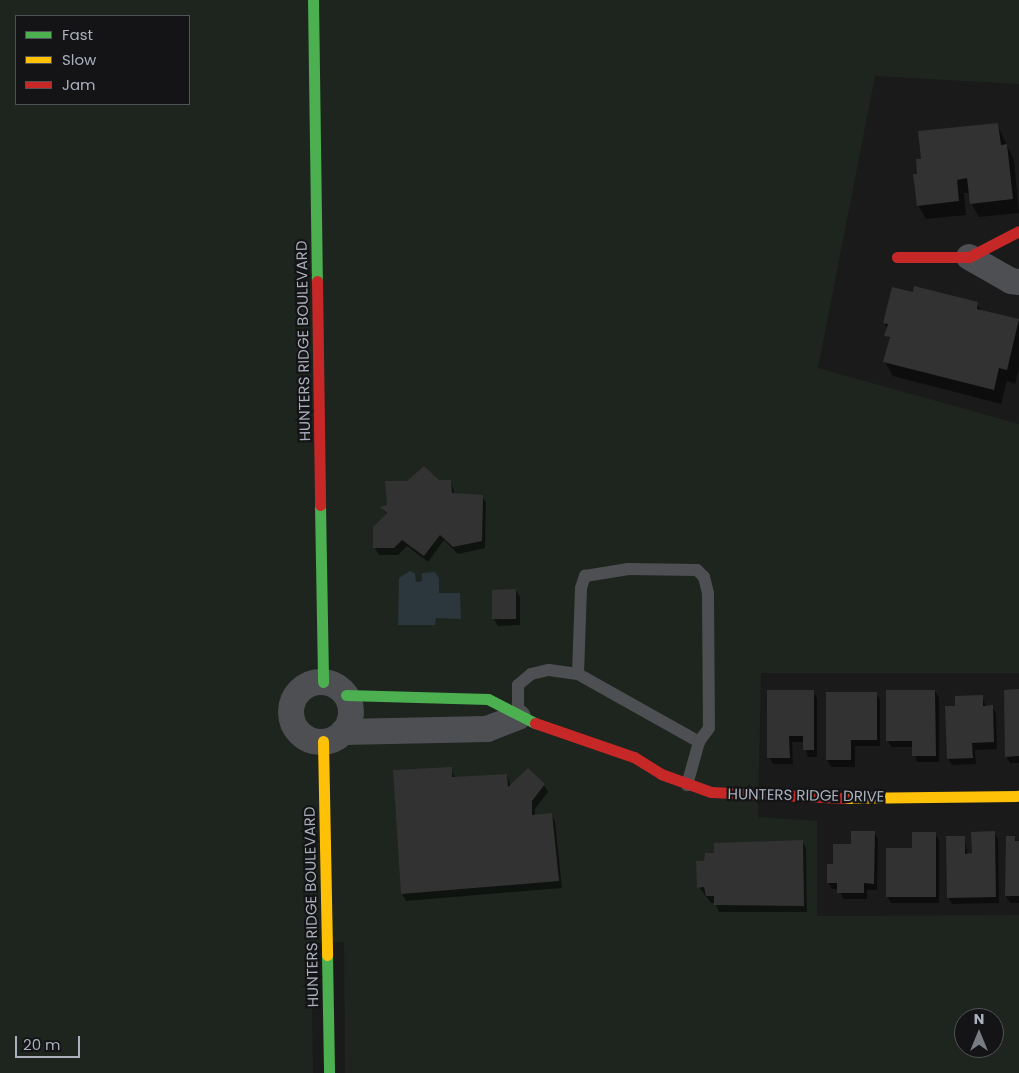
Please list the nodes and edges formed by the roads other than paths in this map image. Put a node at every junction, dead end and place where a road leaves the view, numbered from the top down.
1 (313, 0) edge
2 (1019, 232) edge
3 (897, 256) dead end
4 (969, 256) junction
5 (1019, 282) edge
6 (578, 674) junction
7 (323, 682) junction
8 (346, 695) junction
9 (518, 717) junction
10 (333, 736) junction
11 (699, 742) junction
12 (687, 785) junction
13 (1019, 796) edge
14 (329, 1073) edge

1 - 7 street, HUNTERS RIDGE BOULEVARD
2 - 4 street
3 - 4 street
4 - 5 street
6 - 9 lane
6 - 11 lane
6 - 11 lane
7 - 8 street
7 - 10 street
8 - 9 street, HUNTERS RIDGE DRIVE
8 - 10 street
9 - 10 street
9 - 12 street, HUNTERS RIDGE DRIVE
10 - 14 street, HUNTERS RIDGE BOULEVARD
11 - 12 lane
12 - 13 street, HUNTERS RIDGE DRIVE

